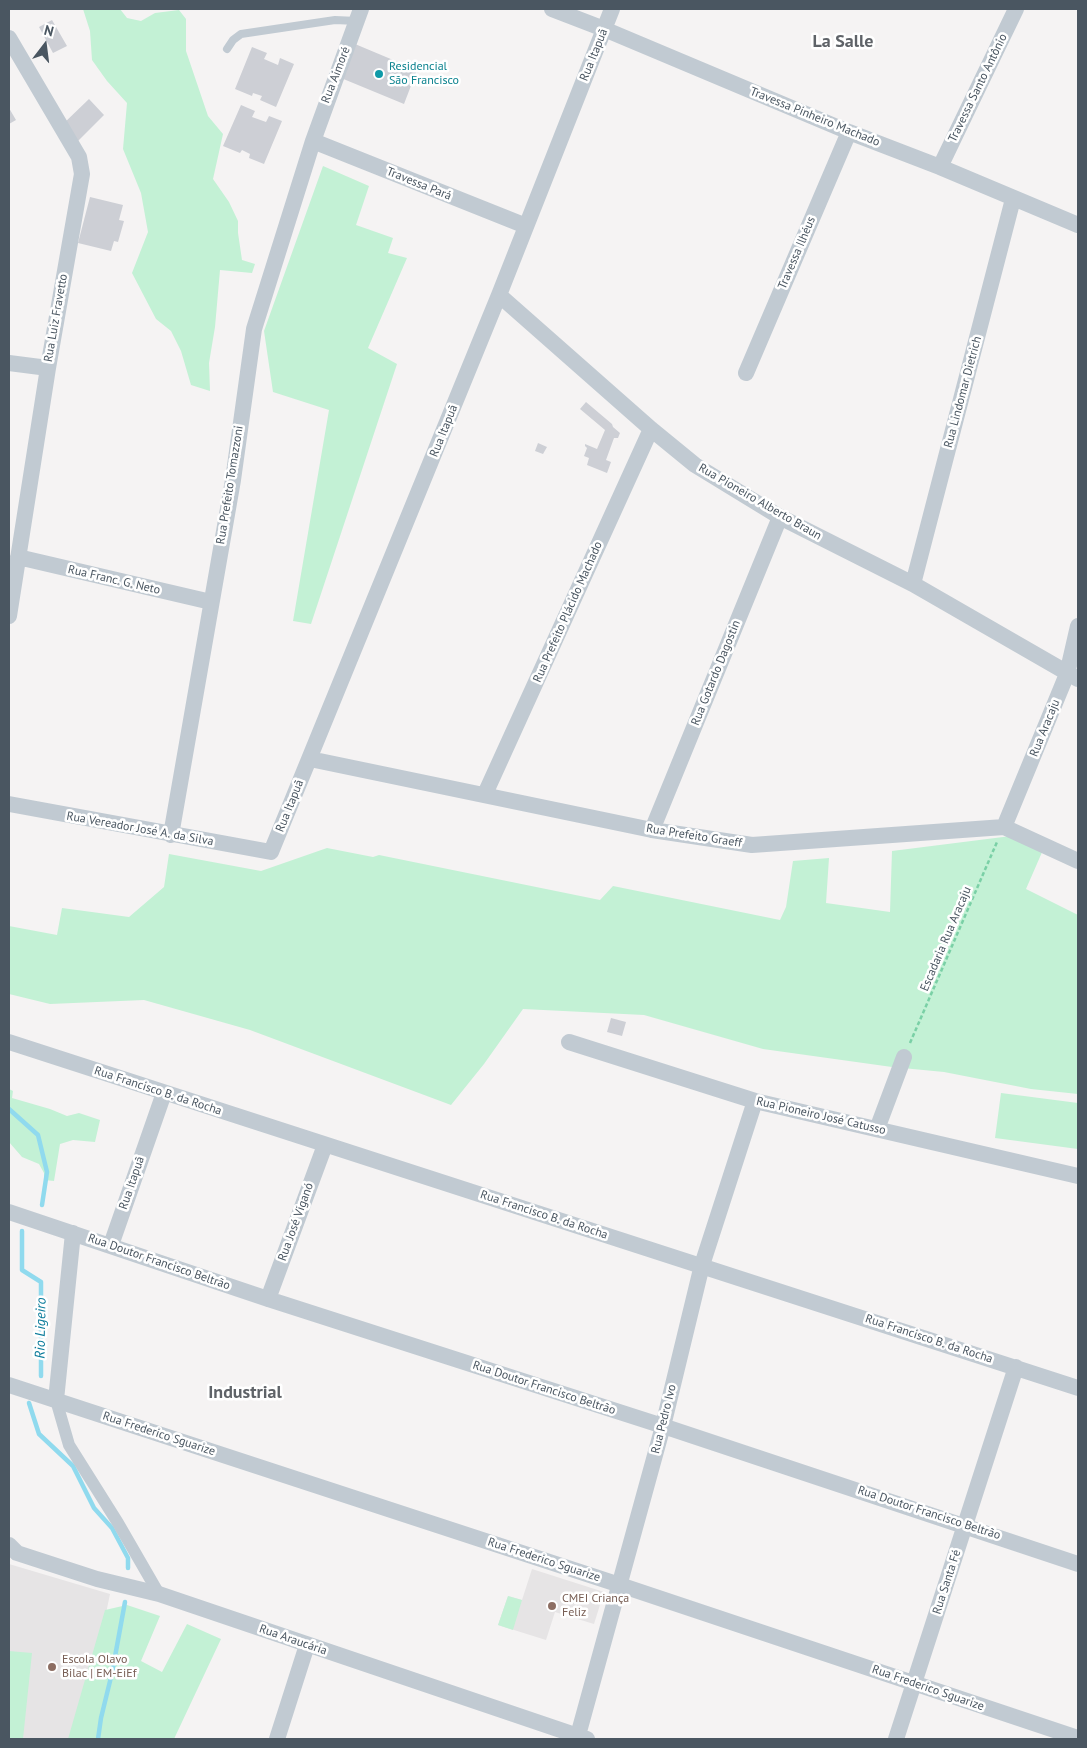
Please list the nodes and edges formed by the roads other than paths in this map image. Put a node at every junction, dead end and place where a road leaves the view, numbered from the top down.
1 (552, 9) edge
2 (612, 9) edge
3 (1016, 9) edge
4 (359, 15) edge
5 (604, 29) junction
6 (9, 38) edge
7 (227, 49) dead end
8 (849, 132) junction
9 (313, 141) junction
10 (940, 167) junction
11 (1013, 199) junction
12 (1078, 225) edge
13 (526, 226) junction
14 (499, 295) junction
15 (9, 363) edge
16 (48, 368) junction
17 (746, 373) dead end
18 (651, 429) junction
19 (780, 517) junction
20 (18, 557) junction
21 (913, 584) junction
22 (211, 602) junction
23 (9, 616) edge
24 (1078, 626) edge
25 (1073, 677) edge
26 (310, 759) junction
27 (485, 794) junction
28 (9, 804) edge
29 (1004, 827) junction
30 (652, 830) junction
31 (171, 835) junction
32 (271, 852) joint
33 (1078, 861) edge
34 (9, 1042) edge
35 (568, 1042) dead end
36 (904, 1057) road end
37 (164, 1093) junction
38 (755, 1101) junction
39 (877, 1129) junction
40 (324, 1145) junction
41 (1078, 1176) edge
42 (9, 1212) edge
43 (74, 1233) junction
44 (111, 1245) junction
45 (702, 1265) junction
46 (268, 1300) junction
47 (1016, 1367) junction
48 (9, 1385) edge
49 (1078, 1388) edge
50 (56, 1400) junction
51 (662, 1426) junction
52 (966, 1525) junction
53 (9, 1545) edge
54 (1078, 1564) edge
55 (620, 1585) junction
56 (159, 1594) junction
57 (307, 1646) junction
58 (914, 1683) junction
59 (581, 1738) edge
60 (1078, 1738) edge
61 (277, 1739) edge
62 (896, 1739) edge

1 - 5 street, Travessa Pinheiro Machado
2 - 5 street, Rua Itapuã
3 - 10 street, Travessa Santo Antônio
4 - 7 lane
4 - 9 street, Rua Aimoré
5 - 8 street, Travessa Pinheiro Machado
5 - 13 street, Rua Itapuã
6 - 16 street, Rua Luiz Fravetto
8 - 10 street, Travessa Pinheiro Machado
8 - 17 street, Travessa Ilhéus
9 - 13 street, Travessa Pará
9 - 22 street, Rua Prefeito Tomazzoni
10 - 11 street, Travessa Pinheiro Machado
11 - 12 street, Travessa Pinheiro Machado
11 - 21 street, Rua Lindomar Dietrich
13 - 14 street, Rua Itapuã
14 - 18 street, Rua Pioneiro Alberto Braun
14 - 26 street, Rua Itapuã
15 - 16 street
16 - 20 street, Rua Luiz Fravetto
18 - 19 street, Rua Pioneiro Alberto Braun
18 - 27 street, Rua Prefeito Plácido Machado
19 - 21 street, Rua Pioneiro Alberto Braun
19 - 30 street, Rua Gotardo Dagostin
20 - 22 street, Rua Franc. G. Neto
20 - 23 street, Rua Luiz Fravetto
21 - 25 street, Rua Pioneiro Alberto Braun
22 - 31 street, Rua Prefeito Tomazzoni
24 - 25 street, Rua Aracaju
25 - 29 street, Rua Aracaju
26 - 27 street, Rua Prefeito Graeff
26 - 32 street, Rua Itapuã
27 - 30 street, Rua Prefeito Graeff
28 - 31 street, Rua Vereador José A. da Silva
29 - 30 street, Rua Prefeito Graeff
29 - 33 street, Rua Prefeito Graeff
31 - 32 street, Rua Vereador José A. da Silva
34 - 37 street, Rua Francisco B. da Rocha
35 - 38 street, Rua Pioneiro José Catusso
36 - 39 street
37 - 40 street, Rua Francisco B. da Rocha
37 - 44 street, Rua Itapuã
38 - 39 street, Rua Pioneiro José Catusso
38 - 45 street, Rua Pedro Ivo
39 - 41 street, Rua Pioneiro José Catusso
40 - 45 street, Rua Francisco B. da Rocha
40 - 46 street, Rua José Viganó
42 - 43 street, Rua Doutor Francisco Beltrão
43 - 44 street, Rua Doutor Francisco Beltrão
43 - 50 street
44 - 46 street, Rua Doutor Francisco Beltrão
45 - 47 street, Rua Francisco B. da Rocha
45 - 51 street, Rua Pedro Ivo
46 - 51 street, Rua Doutor Francisco Beltrão
47 - 49 street, Rua Francisco B. da Rocha
47 - 52 street, Rua Santa Fé
48 - 50 street, Rua Frederico Sguarize
50 - 55 street, Rua Frederico Sguarize
50 - 56 street
51 - 52 street, Rua Doutor Francisco Beltrão
51 - 55 street, Rua Pedro Ivo
52 - 54 street, Rua Doutor Francisco Beltrão
52 - 58 street, Rua Santa Fé
53 - 56 street, Rua Araucária
55 - 58 street, Rua Frederico Sguarize
55 - 59 street, Rua Pedro Ivo
56 - 57 street, Rua Araucária
57 - 59 street, Rua Araucária
57 - 61 street
58 - 60 street, Rua Frederico Sguarize
58 - 62 street, Rua Santa Fé

